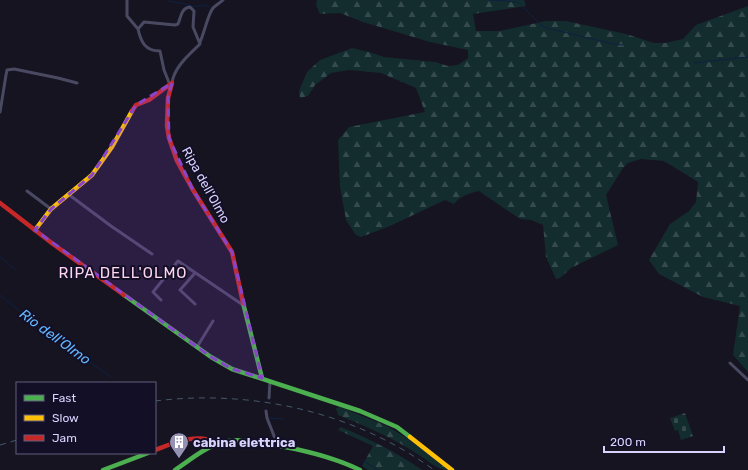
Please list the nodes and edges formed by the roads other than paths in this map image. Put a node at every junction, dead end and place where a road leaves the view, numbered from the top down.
1 (126, 0) edge
2 (223, 0) edge
3 (138, 29) junction
4 (200, 44) junction
5 (77, 83) dead end
6 (171, 84) junction
7 (0, 112) edge
8 (27, 191) dead end
9 (68, 194) junction
10 (0, 203) edge
11 (51, 209) junction
12 (35, 230) junction
13 (152, 254) dead end
14 (195, 273) junction
15 (161, 300) dead end
16 (195, 304) dead end
17 (243, 305) junction
18 (213, 322) dead end
19 (197, 348) junction
20 (730, 363) dead end
21 (262, 378) junction
22 (748, 380) edge
23 (270, 381) junction
24 (269, 398) dead end
25 (266, 411) dead end
26 (219, 444) junction
27 (278, 446) junction
28 (156, 450) edge
29 (145, 454) edge
30 (103, 470) edge
31 (175, 470) edge
32 (360, 470) edge
33 (452, 470) edge

1 - 3 street
2 - 4 street
3 - 4 street
3 - 6 street
4 - 6 street
5 - 7 street
6 - 9 main road
6 - 17 main road, Ripa dell'Olmo
8 - 11 street
9 - 11 main road
9 - 13 street
10 - 12 main road
11 - 12 main road
12 - 19 main road
14 - 15 street
14 - 16 street
14 - 17 street
17 - 21 main road, Ripa dell'Olmo
18 - 19 street
19 - 21 main road
20 - 22 street
21 - 23 main road
23 - 24 street
23 - 33 main road
25 - 27 street
26 - 27 main road
26 - 28 main road
26 - 31 main road
27 - 32 main road
29 - 30 main road

